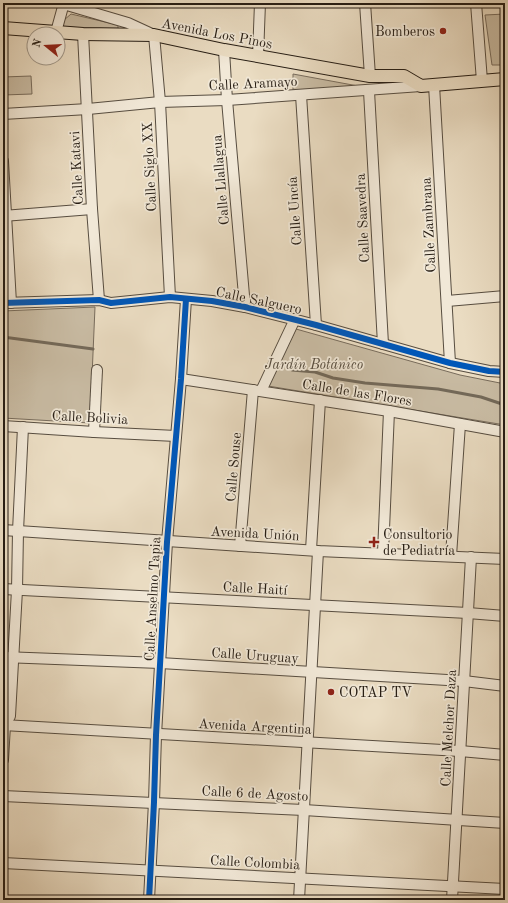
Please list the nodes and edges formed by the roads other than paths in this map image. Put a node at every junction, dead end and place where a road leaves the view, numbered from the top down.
1 (62, 3) edge
2 (260, 3) edge
3 (365, 3) edge
4 (476, 3) edge
5 (57, 26) edge
6 (3, 28) edge
7 (26, 30) edge
8 (66, 33) edge
9 (83, 34) junction
10 (154, 35) junction
11 (224, 50) junction
12 (258, 56) junction
13 (370, 76) junction
14 (505, 79) edge
15 (482, 81) junction
16 (434, 85) junction
17 (421, 86) junction
18 (369, 91) junction
19 (301, 95) junction
20 (227, 100) junction
21 (160, 102) junction
22 (88, 109) junction
23 (3, 114) edge
24 (3, 162) edge
25 (92, 209) junction
26 (4, 216) edge
27 (505, 296) edge
28 (170, 297) junction
29 (186, 299) junction
30 (99, 300) junction
31 (446, 301) junction
32 (7, 303) edge
33 (245, 307) junction
34 (295, 319) junction
35 (316, 325) junction
36 (383, 344) junction
37 (450, 363) junction
38 (97, 370) dead end
39 (505, 372) edge
40 (181, 379) junction
41 (257, 391) junction
42 (320, 400) junction
43 (389, 411) junction
44 (460, 424) junction
45 (3, 426) edge
46 (23, 427) junction
47 (94, 432) junction
48 (505, 432) edge
49 (176, 436) junction
50 (3, 530) edge
51 (18, 531) junction
52 (167, 542) junction
53 (240, 546) junction
54 (315, 550) junction
55 (383, 553) junction
56 (451, 556) junction
57 (471, 557) junction
58 (505, 559) edge
59 (3, 589) edge
60 (17, 590) junction
61 (164, 597) junction
62 (316, 606) junction
63 (468, 613) junction
64 (505, 616) edge
65 (8, 658) edge
66 (160, 663) junction
67 (312, 673) junction
68 (464, 682) junction
69 (505, 686) edge
70 (4, 725) edge
71 (156, 735) junction
72 (308, 742) junction
73 (460, 751) junction
74 (505, 755) edge
75 (3, 760) edge
76 (3, 796) edge
77 (154, 802) junction
78 (304, 810) junction
79 (457, 820) junction
80 (505, 823) edge
81 (3, 863) edge
82 (150, 870) junction
83 (300, 879) junction
84 (453, 887) junction
85 (505, 889) edge
86 (149, 900) edge
87 (299, 900) edge
88 (452, 900) edge

1 - 5 street
1 - 10 street
2 - 12 street
3 - 13 street
4 - 15 street
6 - 7 main road, Avenida Los Pinos
8 - 9 main road, Avenida Los Pinos
9 - 10 main road, Avenida Los Pinos
9 - 22 street, Calle Katavi
10 - 11 main road, Avenida Los Pinos
10 - 21 street, Calle Siglo XX
11 - 12 main road, Avenida Los Pinos
11 - 20 street, Calle Llallagua
12 - 13 main road, Avenida Los Pinos
13 - 17 main road, Avenida Los Pinos
14 - 15 main road, Calle Aramayo
15 - 16 main road, Calle Aramayo
16 - 17 main road, Calle Aramayo
16 - 31 street, Calle Zambrana
17 - 18 street, Calle Aramayo
18 - 19 street, Calle Aramayo
18 - 36 street, Calle Saavedra
19 - 20 street, Calle Aramayo
19 - 35 street, Calle Uncía
20 - 21 street, Calle Aramayo
20 - 33 street, Calle Llallagua
21 - 22 street, Calle Aramayo
21 - 28 street, Calle Siglo XX
22 - 23 street, Calle Aramayo
22 - 25 street, Calle Katavi
24 - 26 street
25 - 26 street
25 - 30 street, Calle Katavi
26 - 32 street
27 - 31 street
28 - 29 street, Calle Salguero
28 - 30 street, Calle Salguero
29 - 33 street, Calle Salguero
29 - 40 street, Calle Anselmo Tapia
30 - 32 street, Calle Salguero
31 - 37 street, Calle Zambrana
33 - 34 street, Calle Salguero
34 - 35 street, Calle Salguero
34 - 41 street, Calle Souse
35 - 36 street, Calle Salguero
36 - 37 street, Calle Salguero
37 - 39 street, Calle Salguero
38 - 47 street
40 - 41 street, Calle de las Flores
40 - 49 street, Calle Anselmo Tapia
41 - 42 street, Calle de las Flores
41 - 53 street, Calle Souse
42 - 43 street, Calle de las Flores
42 - 54 street
43 - 44 street, Calle de las Flores
43 - 55 street
44 - 48 street, Calle de las Flores
44 - 56 street
45 - 46 street, Calle Bolivia
46 - 47 street, Calle Bolivia
46 - 51 street
47 - 49 street, Calle Bolivia
49 - 52 street, Calle Anselmo Tapia
50 - 51 street, Avenida Unión
51 - 52 street, Avenida Unión
51 - 60 street
52 - 53 street, Avenida Unión
52 - 61 street, Calle Anselmo Tapia
53 - 54 street, Avenida Unión
54 - 55 street, Avenida Unión
54 - 62 street
55 - 56 street, Avenida Unión
56 - 57 street, Avenida Unión
57 - 58 street, Avenida Unión
57 - 63 street, Calle Melchor Daza
59 - 60 street, Calle Haití
60 - 61 street, Calle Haití
60 - 65 street
61 - 62 street, Calle Haití
61 - 66 street, Calle Anselmo Tapia
62 - 63 street, Calle Haití
62 - 67 street
63 - 64 street, Calle Haití
63 - 68 street, Calle Melchor Daza
65 - 66 street, Calle Uruguay
65 - 70 street
66 - 67 street, Calle Uruguay
66 - 71 street, Calle Anselmo Tapia
67 - 68 street, Calle Uruguay
67 - 72 street
68 - 69 street, Calle Uruguay
68 - 73 street, Calle Melchor Daza
70 - 71 street, Avenida Argentina
70 - 75 street
71 - 72 street, Avenida Argentina
71 - 77 street, Calle Anselmo Tapia
72 - 73 street, Avenida Argentina
72 - 78 street
73 - 74 street, Avenida Argentina
73 - 79 street, Calle Melchor Daza
76 - 77 street, Calle 6 de Agosto
77 - 78 street, Calle 6 de Agosto
77 - 82 street, Calle Anselmo Tapia
78 - 79 street, Calle 6 de Agosto
78 - 83 street
79 - 80 street, Calle 6 de Agosto
79 - 84 street, Calle Melchor Daza
81 - 82 street, Calle Colombia
82 - 83 street, Calle Colombia
82 - 86 street, Calle Anselmo Tapia
83 - 84 street, Calle Colombia
83 - 87 street
84 - 85 street, Calle Colombia
84 - 88 street, Calle Melchor Daza

